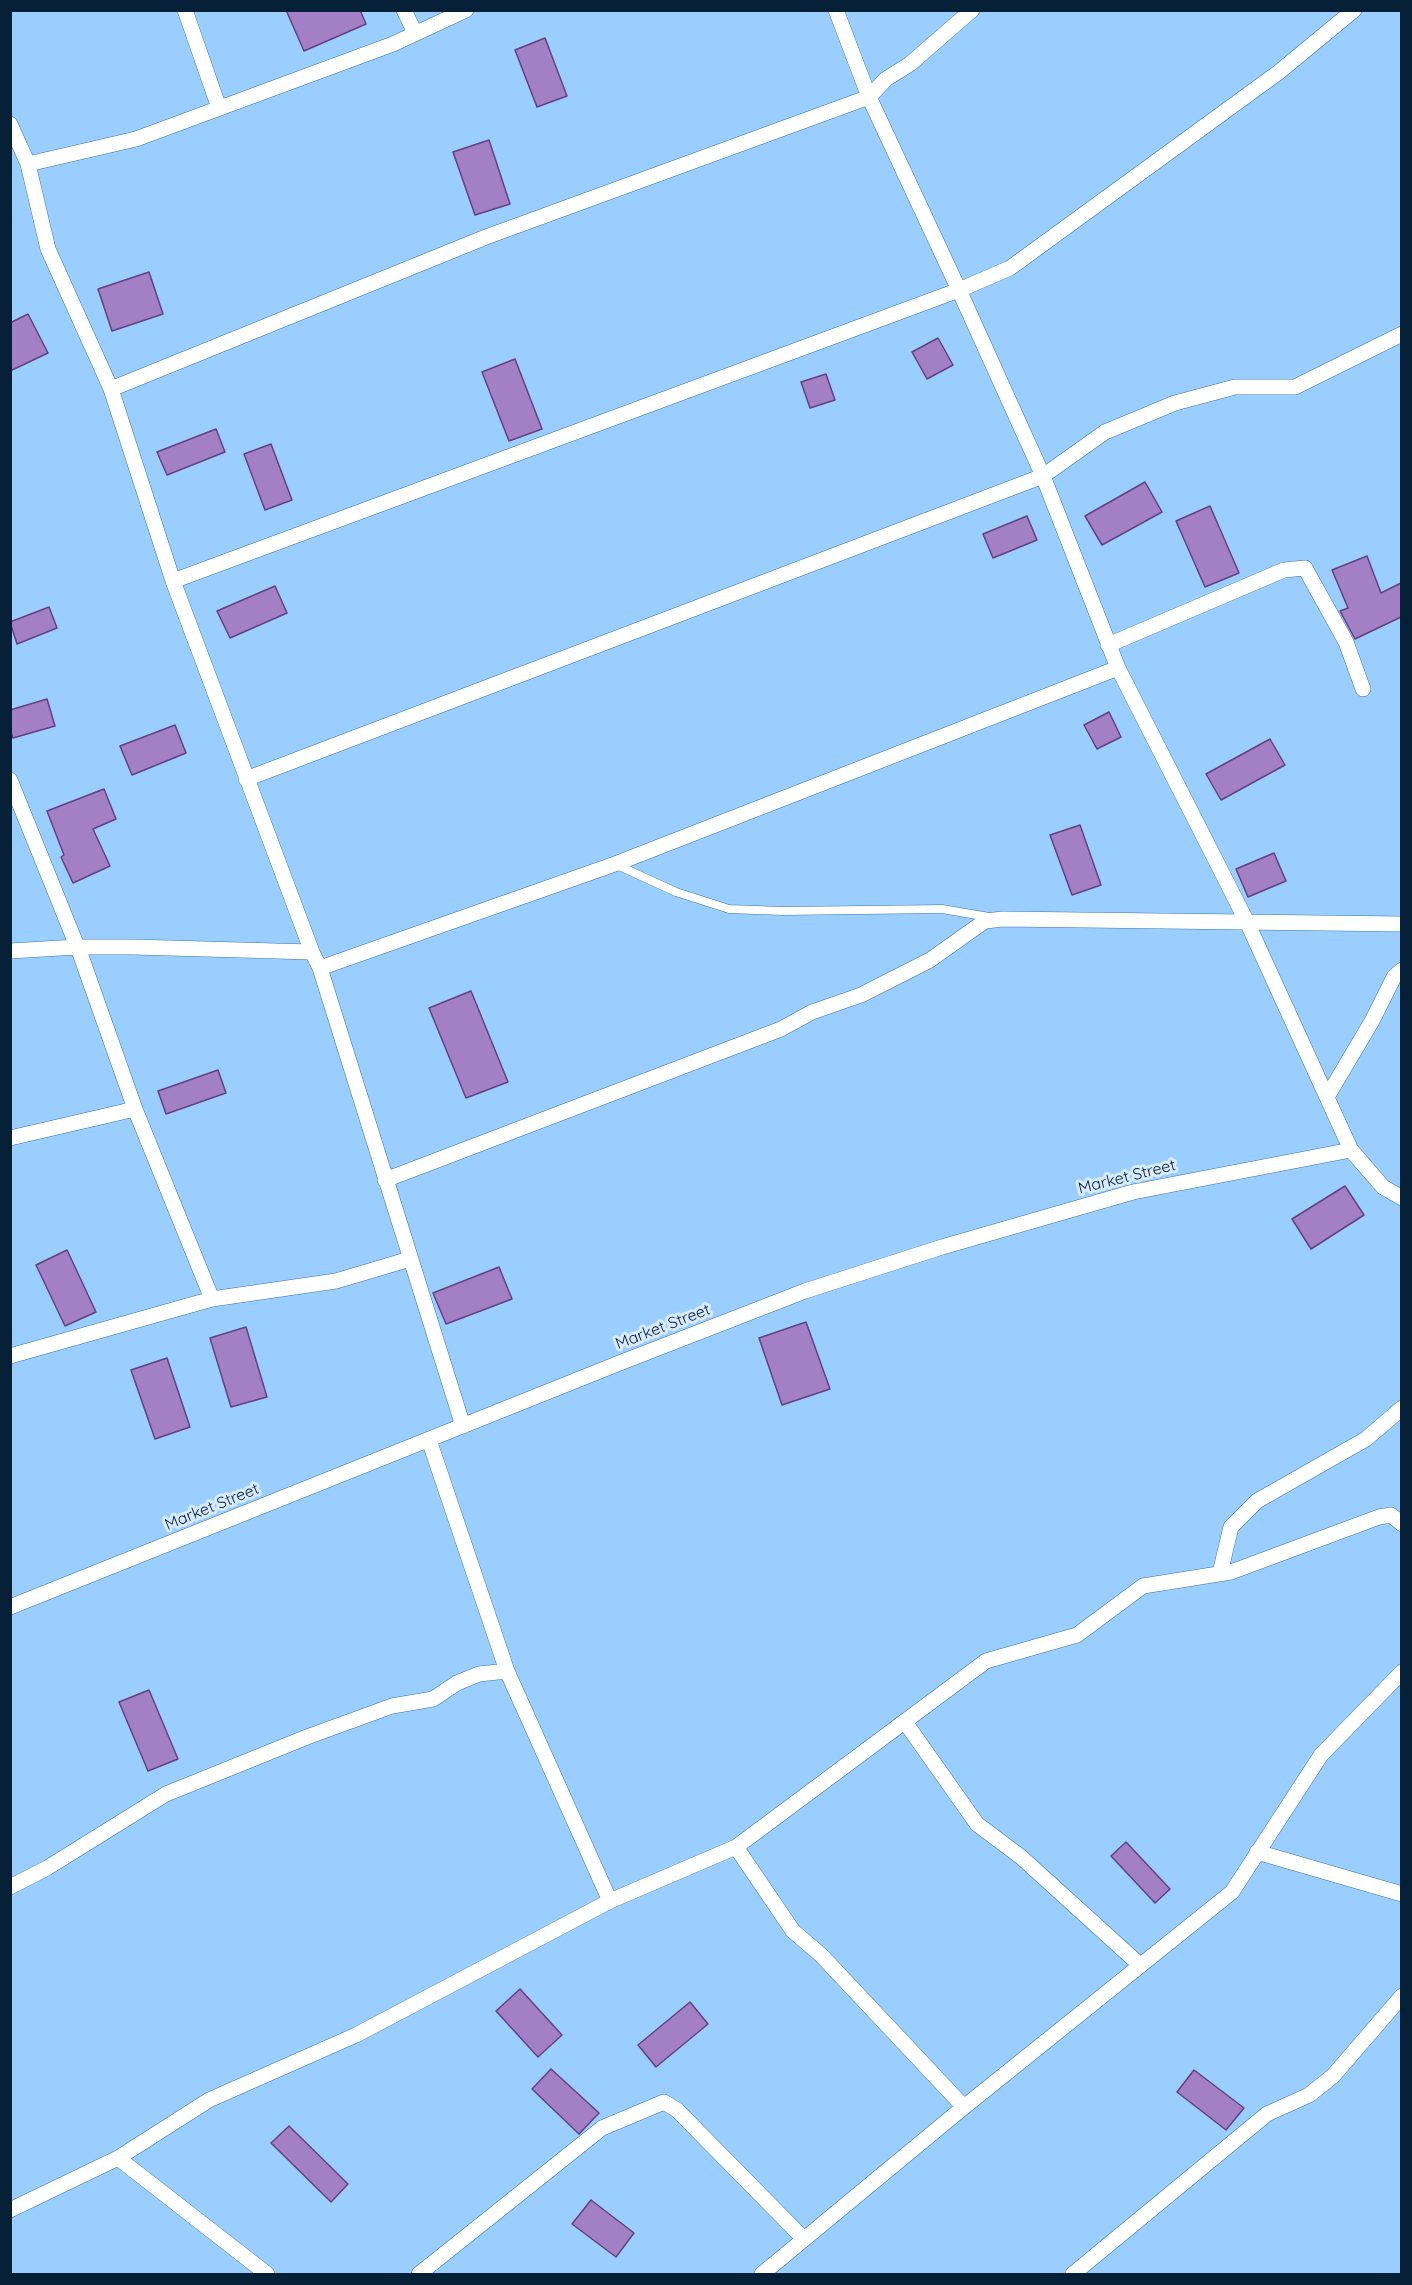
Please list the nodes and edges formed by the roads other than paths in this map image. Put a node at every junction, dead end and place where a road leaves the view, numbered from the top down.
1 (184, 10) edge
2 (404, 10) edge
3 (466, 10) edge
4 (836, 10) edge
5 (972, 10) edge
6 (1354, 10) edge
7 (415, 33) junction
8 (870, 98) junction
9 (219, 108) junction
10 (10, 124) edge
11 (28, 164) junction
12 (959, 290) junction
13 (1401, 334) edge
14 (111, 389) junction
15 (1043, 476) junction
16 (173, 581) junction
17 (1108, 645) junction
18 (1118, 668) junction
19 (1363, 689) dead end
20 (246, 779) junction
21 (10, 780) edge
22 (615, 864) junction
23 (1003, 919) junction
24 (1247, 922) junction
25 (1401, 924) edge
26 (77, 947) junction
27 (10, 951) edge
28 (312, 952) junction
29 (320, 968) junction
30 (1401, 970) edge
31 (1327, 1097) junction
32 (135, 1109) junction
33 (10, 1138) edge
34 (1351, 1150) junction
35 (385, 1180) junction
36 (1401, 1198) edge
37 (410, 1259) junction
38 (212, 1299) junction
39 (10, 1356) edge
40 (1401, 1407) edge
41 (463, 1426) junction
42 (429, 1440) junction
43 (1401, 1524) edge
44 (1220, 1573) junction
45 (10, 1606) edge
46 (507, 1671) junction
47 (1401, 1672) edge
48 (906, 1722) junction
49 (736, 1847) junction
50 (1257, 1852) junction
51 (10, 1887) edge
52 (1401, 1894) edge
53 (610, 1901) junction
54 (1140, 1965) junction
55 (1401, 1996) edge
56 (964, 2107) junction
57 (118, 2158) junction
58 (10, 2210) edge
59 (804, 2240) junction
60 (267, 2274) edge
61 (419, 2274) edge
62 (762, 2274) edge
63 (1073, 2274) edge

1 - 9 street
2 - 7 street
3 - 7 street
4 - 8 street
5 - 8 street
6 - 12 street
7 - 9 street
8 - 12 street
8 - 14 street
9 - 11 street
10 - 11 street
11 - 14 street
12 - 15 street
12 - 16 street
13 - 15 street
14 - 16 street
15 - 17 street
15 - 20 street
16 - 20 street
17 - 18 street
17 - 19 street
18 - 22 street
18 - 24 street
20 - 28 street
21 - 26 street
22 - 23 lane
22 - 29 street
23 - 24 street
23 - 35 street
24 - 25 street
24 - 31 street
26 - 27 street
26 - 28 street
26 - 32 street
28 - 29 street
29 - 35 street
30 - 31 street
31 - 34 street
32 - 33 street
32 - 38 street
34 - 36 street
34 - 41 street, Market Street
35 - 37 street
37 - 38 street
37 - 41 street
38 - 39 street
40 - 44 street
41 - 42 street, Market Street
42 - 45 street, Market Street
42 - 46 street
43 - 44 street
44 - 48 street
46 - 51 street
46 - 53 street
47 - 50 street
48 - 49 street
48 - 54 street
49 - 53 street
49 - 56 street
50 - 52 street
50 - 54 street
53 - 57 street
54 - 56 street
55 - 63 street
56 - 59 street
57 - 58 street
57 - 60 street
59 - 61 street
59 - 62 street

